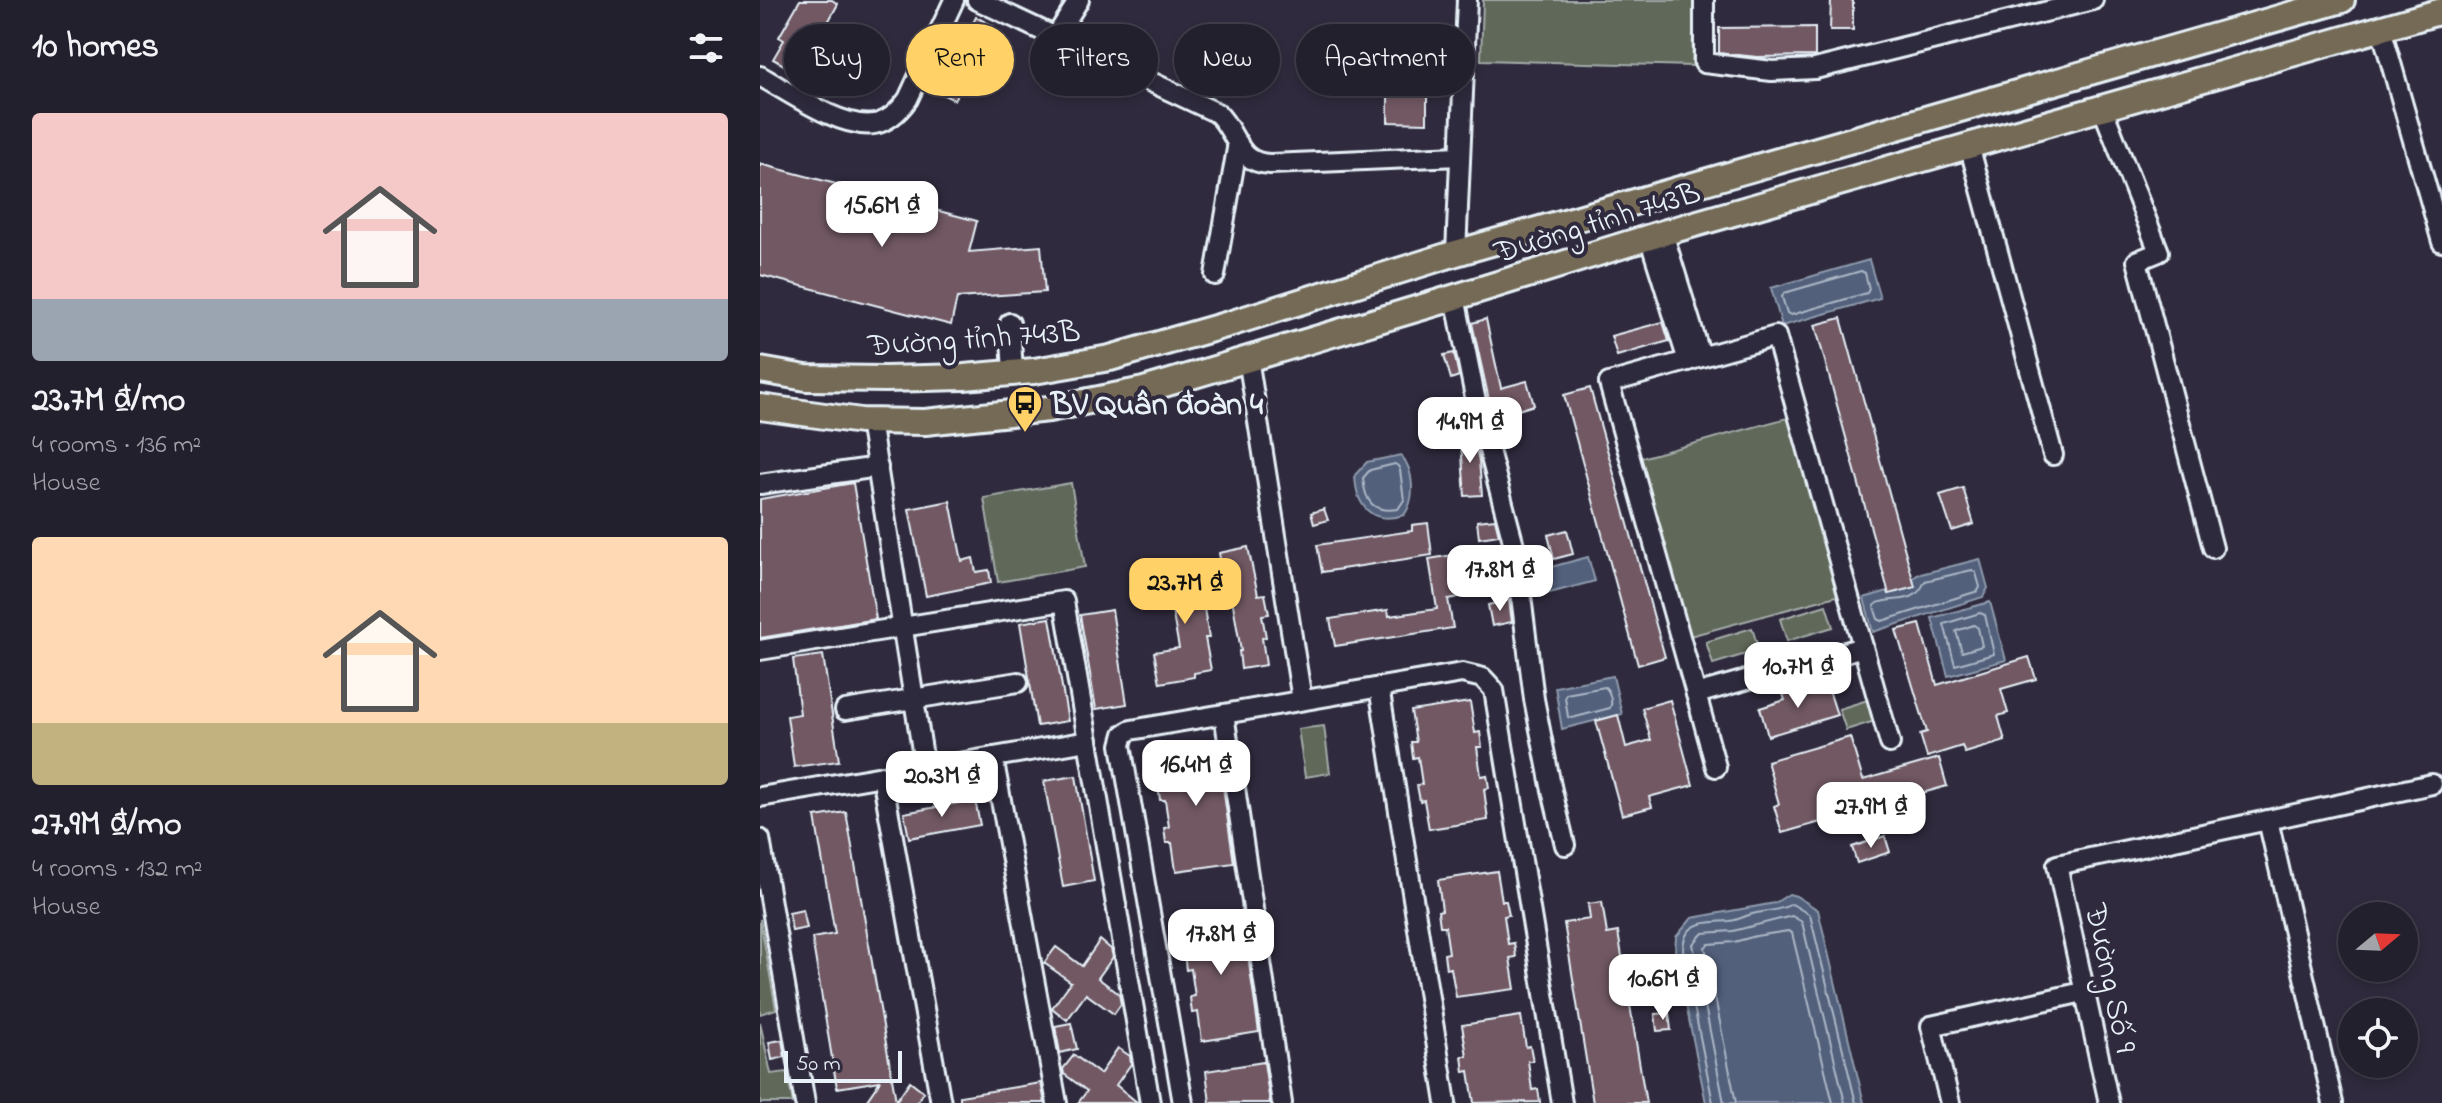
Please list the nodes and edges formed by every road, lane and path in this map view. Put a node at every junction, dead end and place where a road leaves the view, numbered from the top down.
1 (954, 0) edge
2 (977, 0) edge
3 (1079, 0) edge
4 (1467, 0) edge
5 (1704, 0) edge
6 (2093, 0) edge
7 (2342, 0) edge
8 (2442, 11) edge
9 (1064, 24) edge
10 (1030, 26) edge
11 (2381, 28) junction
12 (760, 76) edge
13 (1158, 85) edge
14 (2102, 107) junction
15 (1238, 143) junction
16 (1969, 145) junction
17 (1460, 156) junction
18 (1656, 235) junction
19 (2442, 242) edge
20 (1456, 253) junction
21 (1215, 275) dead end
22 (1455, 297) junction
23 (1010, 323) dead end
24 (1248, 358) junction
25 (1695, 359) junction
26 (760, 370) edge
27 (1013, 372) junction
28 (760, 407) edge
29 (870, 421) junction
30 (2053, 455) dead end
31 (878, 467) junction
32 (760, 484) edge
33 (2213, 548) dead end
34 (903, 627) junction
35 (1863, 647) junction
36 (760, 650) edge
37 (1018, 682) dead end
38 (1379, 687) junction
39 (1696, 694) junction
40 (914, 699) junction
41 (1302, 700) junction
42 (845, 710) dead end
43 (1224, 714) junction
44 (1088, 741) junction
45 (1890, 743) dead end
46 (993, 757) junction
47 (1716, 767) dead end
48 (925, 769) junction
49 (882, 776) junction
50 (2432, 784) dead end
51 (760, 797) edge
52 (2268, 820) junction
53 (760, 839) edge
54 (1565, 845) dead end
55 (2083, 992) junction
56 (805, 1103) edge
57 (941, 1103) edge
58 (1057, 1103) edge
59 (1150, 1103) edge
60 (1183, 1103) edge
61 (1282, 1103) edge
62 (1446, 1103) edge
63 (1562, 1103) edge
64 (1950, 1103) edge
65 (2109, 1103) edge
66 (2333, 1103) edge

1 - 12 lane
2 - 10 lane
3 - 9 lane
4 - 17 lane
5 - 6 lane
7 - 20 main road, Đường tỉnh 743B
8 - 11 main road, Đường tỉnh 743B
11 - 14 main road, Đường tỉnh 743B
11 - 19 lane
13 - 15 lane
14 - 16 main road, Đường tỉnh 743B
14 - 33 lane
15 - 17 lane
15 - 21 lane
16 - 18 main road, Đường tỉnh 743B
16 - 30 lane
17 - 20 lane
18 - 22 main road, Đường tỉnh 743B
18 - 25 lane
20 - 22 main road
20 - 27 main road, Đường tỉnh 743B
22 - 24 main road, Đường tỉnh 743B
22 - 54 lane
23 - 27 lane
24 - 29 main road, Đường tỉnh 743B
24 - 41 lane
25 - 35 lane
25 - 39 lane
26 - 27 main road, Đường tỉnh 743B
28 - 29 main road, Đường tỉnh 743B
29 - 31 lane
31 - 32 lane
31 - 34 lane
34 - 36 lane
34 - 40 lane
34 - 44 lane
35 - 39 lane
35 - 45 lane
37 - 40 lane
38 - 41 lane
38 - 62 lane
38 - 63 lane
39 - 47 lane
40 - 42 lane
40 - 48 lane
41 - 43 lane
43 - 60 lane
43 - 61 lane
44 - 46 lane
44 - 59 lane
46 - 48 lane
46 - 58 lane
48 - 49 lane
49 - 51 lane
49 - 57 lane
50 - 52 lane
52 - 55 lane, Đường Số 9
52 - 66 lane
53 - 56 lane
55 - 64 lane
55 - 65 lane, Đường Số 9

